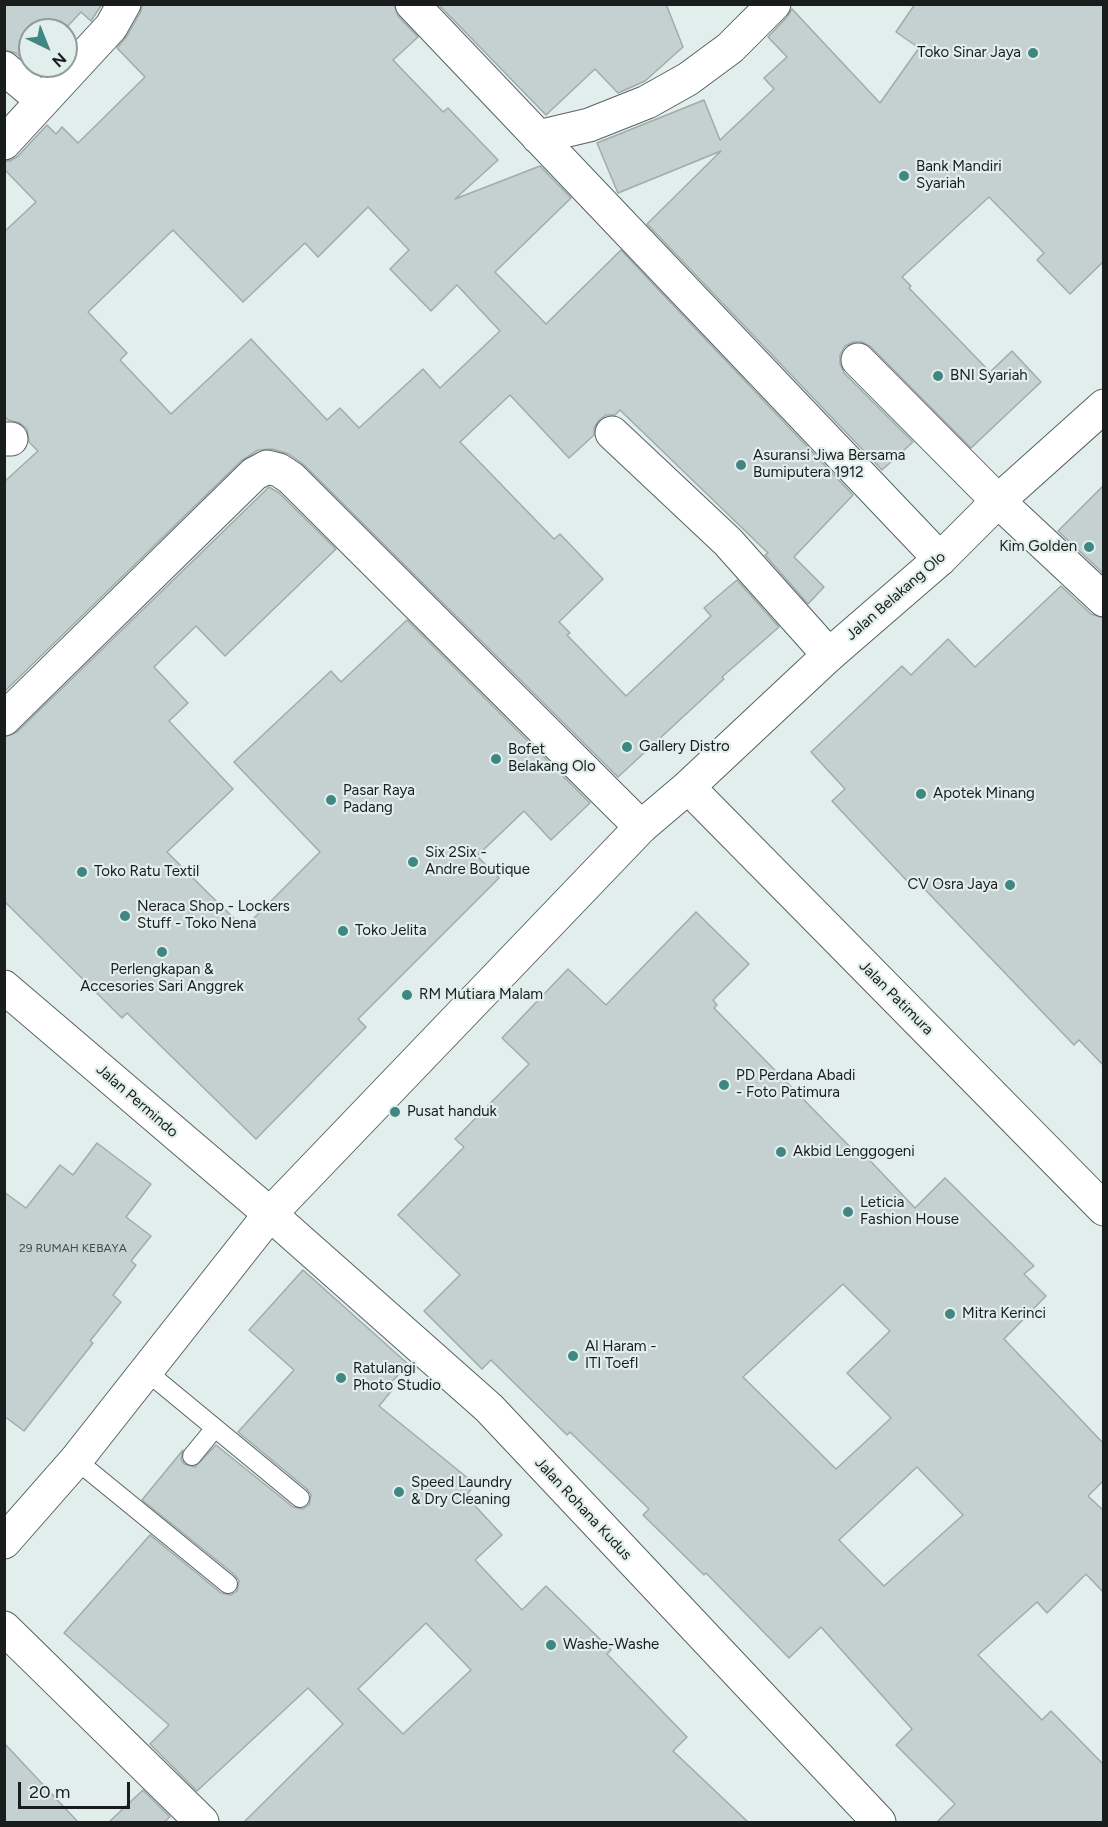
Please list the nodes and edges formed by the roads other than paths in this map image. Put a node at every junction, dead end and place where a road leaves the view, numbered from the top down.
1 (124, 4) edge
2 (412, 4) edge
3 (774, 4) edge
4 (4, 68) edge
5 (42, 100) junction
6 (538, 137) junction
7 (4, 142) edge
8 (858, 360) dead end
9 (1104, 406) edge
10 (612, 433) dead end
11 (998, 501) junction
12 (940, 559) junction
13 (1104, 600) edge
14 (829, 655) junction
15 (4, 719) edge
16 (688, 787) junction
17 (641, 827) junction
18 (4, 987) edge
19 (1104, 1209) edge
20 (270, 1214) junction
21 (146, 1371) junction
22 (215, 1428) junction
23 (192, 1456) dead end
24 (76, 1460) junction
25 (300, 1498) dead end
26 (4, 1542) edge
27 (228, 1584) dead end
28 (4, 1628) edge
29 (202, 1822) edge
30 (879, 1822) edge

1 - 5 street
2 - 6 street
3 - 6 street
4 - 5 street
5 - 7 street
6 - 12 street
8 - 11 street
9 - 11 street, Jalan Belakang Olo
10 - 14 street
11 - 12 street, Jalan Belakang Olo
11 - 13 street
12 - 14 street, Jalan Belakang Olo
14 - 16 street, Jalan Belakang Olo
15 - 17 street
16 - 17 street, Jalan Belakang Olo
16 - 19 street, Jalan Patimura
17 - 20 street, Jalan Belakang Olo
18 - 20 street, Jalan Permindo
20 - 21 street, Jalan Belakang Olo
20 - 30 street, Jalan Rohana Kudus
21 - 22 lane
21 - 24 street, Jalan Belakang Olo
22 - 23 lane
22 - 25 lane
24 - 26 street, Jalan Belakang Olo
24 - 27 lane
28 - 29 street

